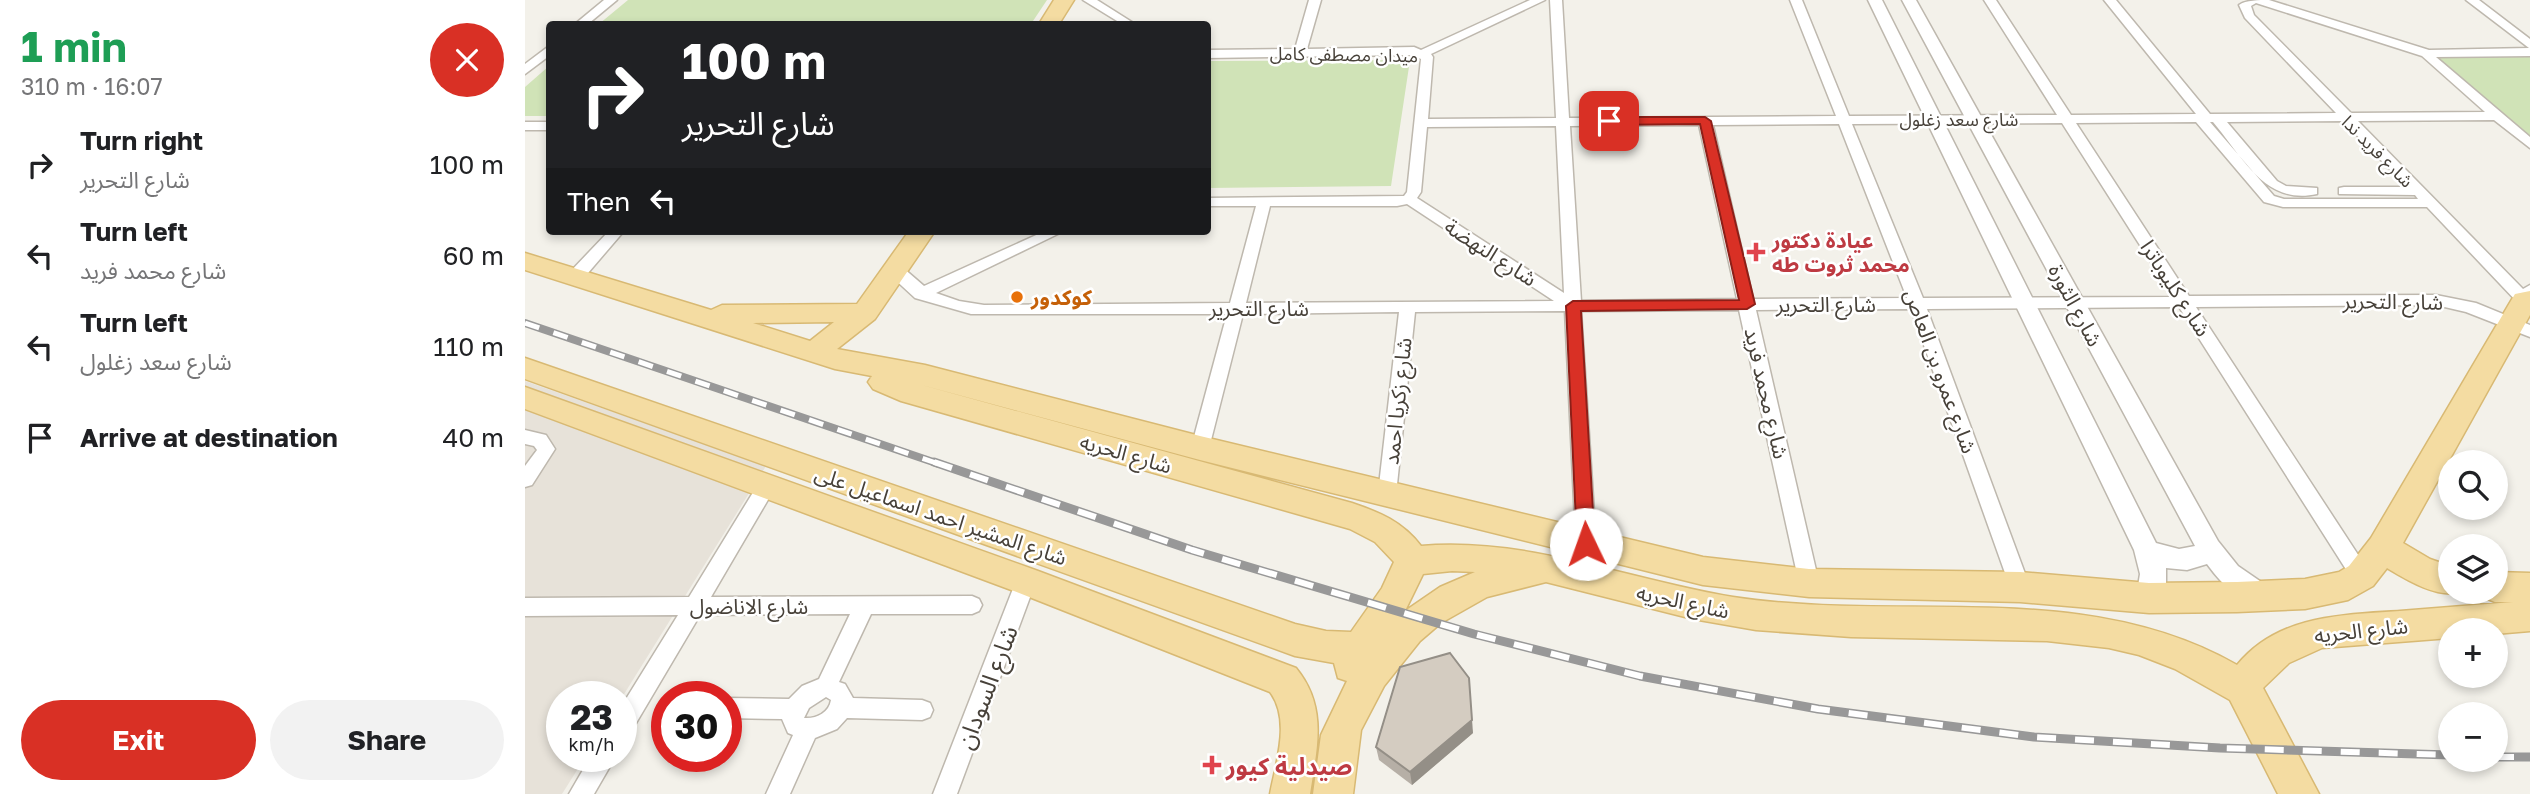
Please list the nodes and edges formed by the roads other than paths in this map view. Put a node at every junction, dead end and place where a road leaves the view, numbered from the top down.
1 (611, 0) edge
2 (1064, 0) edge
3 (1089, 0) edge
4 (1315, 0) edge
5 (1539, 0) edge
6 (1556, 0) edge
7 (1796, 0) edge
8 (1875, 0) edge
9 (1909, 0) edge
10 (1990, 0) edge
11 (2110, 0) edge
12 (2255, 0) edge
13 (2472, 0) edge
14 (585, 21) edge
15 (1051, 21) edge
16 (1124, 21) edge
17 (2530, 45) edge
18 (546, 52) edge
19 (1300, 52) junction
20 (2530, 52) edge
21 (1423, 53) junction
22 (1211, 54) edge
23 (2429, 54) junction
24 (525, 70) edge
25 (2497, 116) junction
26 (2344, 117) junction
27 (2068, 118) junction
28 (2208, 118) junction
29 (1934, 119) junction
30 (1976, 119) junction
31 (1844, 120) junction
32 (1561, 121) junction
33 (1705, 121) junction
34 (1421, 123) junction
35 (525, 126) edge
36 (546, 126) edge
37 (2530, 144) edge
38 (2417, 191) junction
39 (1409, 199) junction
40 (1211, 202) edge
41 (1264, 202) junction
42 (2430, 203) junction
43 (613, 235) edge
44 (919, 235) edge
45 (1048, 235) edge
46 (525, 261) edge
47 (896, 271) junction
48 (576, 276) junction
49 (921, 294) junction
50 (2185, 301) junction
51 (2025, 302) junction
52 (2074, 302) junction
53 (1917, 303) junction
54 (1747, 304) junction
55 (1573, 306) junction
56 (1408, 307) junction
57 (1236, 308) junction
58 (2525, 309) edge
59 (865, 313) junction
60 (698, 314) junction
61 (814, 352) junction
62 (845, 362) junction
63 (525, 368) edge
64 (525, 398) edge
65 (525, 437) edge
66 (1200, 448) junction
67 (525, 480) edge
68 (767, 486) junction
69 (1387, 494) junction
70 (1586, 544) junction
71 (2209, 548) junction
72 (2383, 548) junction
73 (2147, 550) junction
74 (1412, 561) junction
75 (1549, 570) junction
76 (2361, 576) junction
77 (2438, 577) edge
78 (1026, 581) junction
79 (1809, 583) junction
80 (1899, 585) junction
81 (2020, 587) junction
82 (2508, 588) edge
83 (2530, 589) edge
84 (2072, 593) junction
85 (2261, 596) junction
86 (2148, 598) junction
87 (972, 605) dead end
88 (864, 606) junction
89 (525, 607) edge
90 (695, 607) junction
91 (2530, 616) edge
92 (1907, 623) junction
93 (2084, 629) junction
94 (1360, 649) junction
95 (826, 688) junction
96 (2243, 688) junction
97 (637, 702) edge
98 (742, 708) edge
99 (841, 708) junction
100 (794, 709) junction
101 (922, 709) dead end
102 (807, 730) junction
103 (1340, 735) junction
104 (594, 772) edge
105 (581, 794) edge
106 (778, 794) edge
107 (945, 794) edge
108 (1290, 794) edge
109 (1333, 794) edge
110 (2299, 794) edge

1 - 14 street
2 - 15 main road
3 - 16 street
4 - 19 street
5 - 21 street
6 - 32 street
7 - 31 street, شارع عمرو بن العاص
8 - 29 street, شارع الثورة
9 - 30 street, شارع الثورة
10 - 27 street, شارع كليوباترا
11 - 28 street
12 - 23 street
12 - 26 street, شارع فريد ندا
13 - 17 street
18 - 24 street
19 - 21 street, ميدان مصطفى كامل
19 - 22 street, ميدان مصطفى كامل
20 - 23 street
21 - 34 street, ميدان مصطفى كامل
23 - 25 street
25 - 26 street, شارع سعد زغلول
25 - 37 street
26 - 28 street, شارع سعد زغلول
26 - 38 street, شارع فريد ندا
27 - 28 street, شارع سعد زغلول
27 - 30 street, شارع سعد زغلول
27 - 50 street, شارع كليوباترا
28 - 38 street
28 - 42 street
29 - 30 street, شارع سعد زغلول
29 - 31 street, شارع سعد زغلول
29 - 51 street, شارع الثورة
30 - 52 street, شارع الثورة
31 - 33 street, شارع سعد زغلول
31 - 53 street, شارع عمرو بن العاص
32 - 33 street, شارع سعد زغلول
32 - 34 street, شارع سعد زغلول
32 - 55 street
33 - 54 street, شارع محمد فريد
34 - 39 street, ميدان مصطفى كامل
35 - 36 street
38 - 42 street, شارع فريد ندا
39 - 41 street
39 - 55 street, شارع النهضة
40 - 41 street
41 - 57 street
42 - 58 street, شارع فريد ندا
43 - 48 street
44 - 47 main road
45 - 49 street
46 - 48 main road, شارع الحريه
47 - 49 street, شارع التحرير
47 - 59 main road
48 - 60 main road, شارع الحريه
49 - 57 street, شارع التحرير
50 - 52 street, شارع التحرير
50 - 58 street, شارع التحرير
50 - 76 street, شارع كليوباترا
51 - 52 street, شارع التحرير
51 - 53 street, شارع التحرير
51 - 73 street, شارع الثورة
52 - 71 street, شارع الثورة
53 - 54 street, شارع التحرير
53 - 81 street, شارع عمرو بن العاص
54 - 55 street, شارع التحرير
54 - 79 street, شارع محمد فريد
55 - 56 street, شارع التحرير
55 - 70 street
56 - 57 street, شارع التحرير
56 - 69 street, شارع زكريا احمد
57 - 66 street
58 - 72 main road
59 - 60 main road
59 - 61 main road
60 - 61 main road, شارع الحريه
61 - 62 main road, شارع الحريه
62 - 66 main road, شارع الحريه
62 - 74 main road, شارع الحريه
63 - 94 main road, شارع المشير احمد اسماعيل على
64 - 68 main road, شارع المشير احمد اسماعيل على
65 - 67 street
66 - 69 main road, شارع الحريه
68 - 78 main road, شارع المشير احمد اسماعيل على
68 - 90 street
69 - 70 main road, شارع الحريه
70 - 79 main road, شارع الحريه
71 - 73 street
71 - 85 street, شارع الثورة
72 - 76 main road
72 - 77 main road
73 - 86 street, شارع الثورة
74 - 75 main road, شارع الحريه
74 - 94 main road
75 - 92 main road, شارع الحريه
75 - 103 main road
76 - 85 main road, شارع الحريه
78 - 107 street, شارع السودان
78 - 108 main road, شارع المشير احمد اسماعيل على
79 - 80 main road, شارع الحريه
80 - 81 main road, شارع الحريه
80 - 92 main road
81 - 84 main road, شارع الحريه
82 - 83 main road
84 - 86 main road, شارع الحريه
84 - 93 main road
85 - 86 main road, شارع الحريه
87 - 88 street, شارع الاناضول
88 - 90 street, شارع الاناضول
88 - 95 street
89 - 90 street, شارع الاناضول
90 - 97 street
91 - 96 main road, شارع الحريه
92 - 93 main road, شارع الحريه
93 - 96 main road, شارع الحريه
94 - 103 main road
95 - 99 street
95 - 100 street
96 - 110 main road
98 - 100 street
99 - 101 street
99 - 102 street
100 - 102 street
102 - 106 street
103 - 109 main road
104 - 105 street

